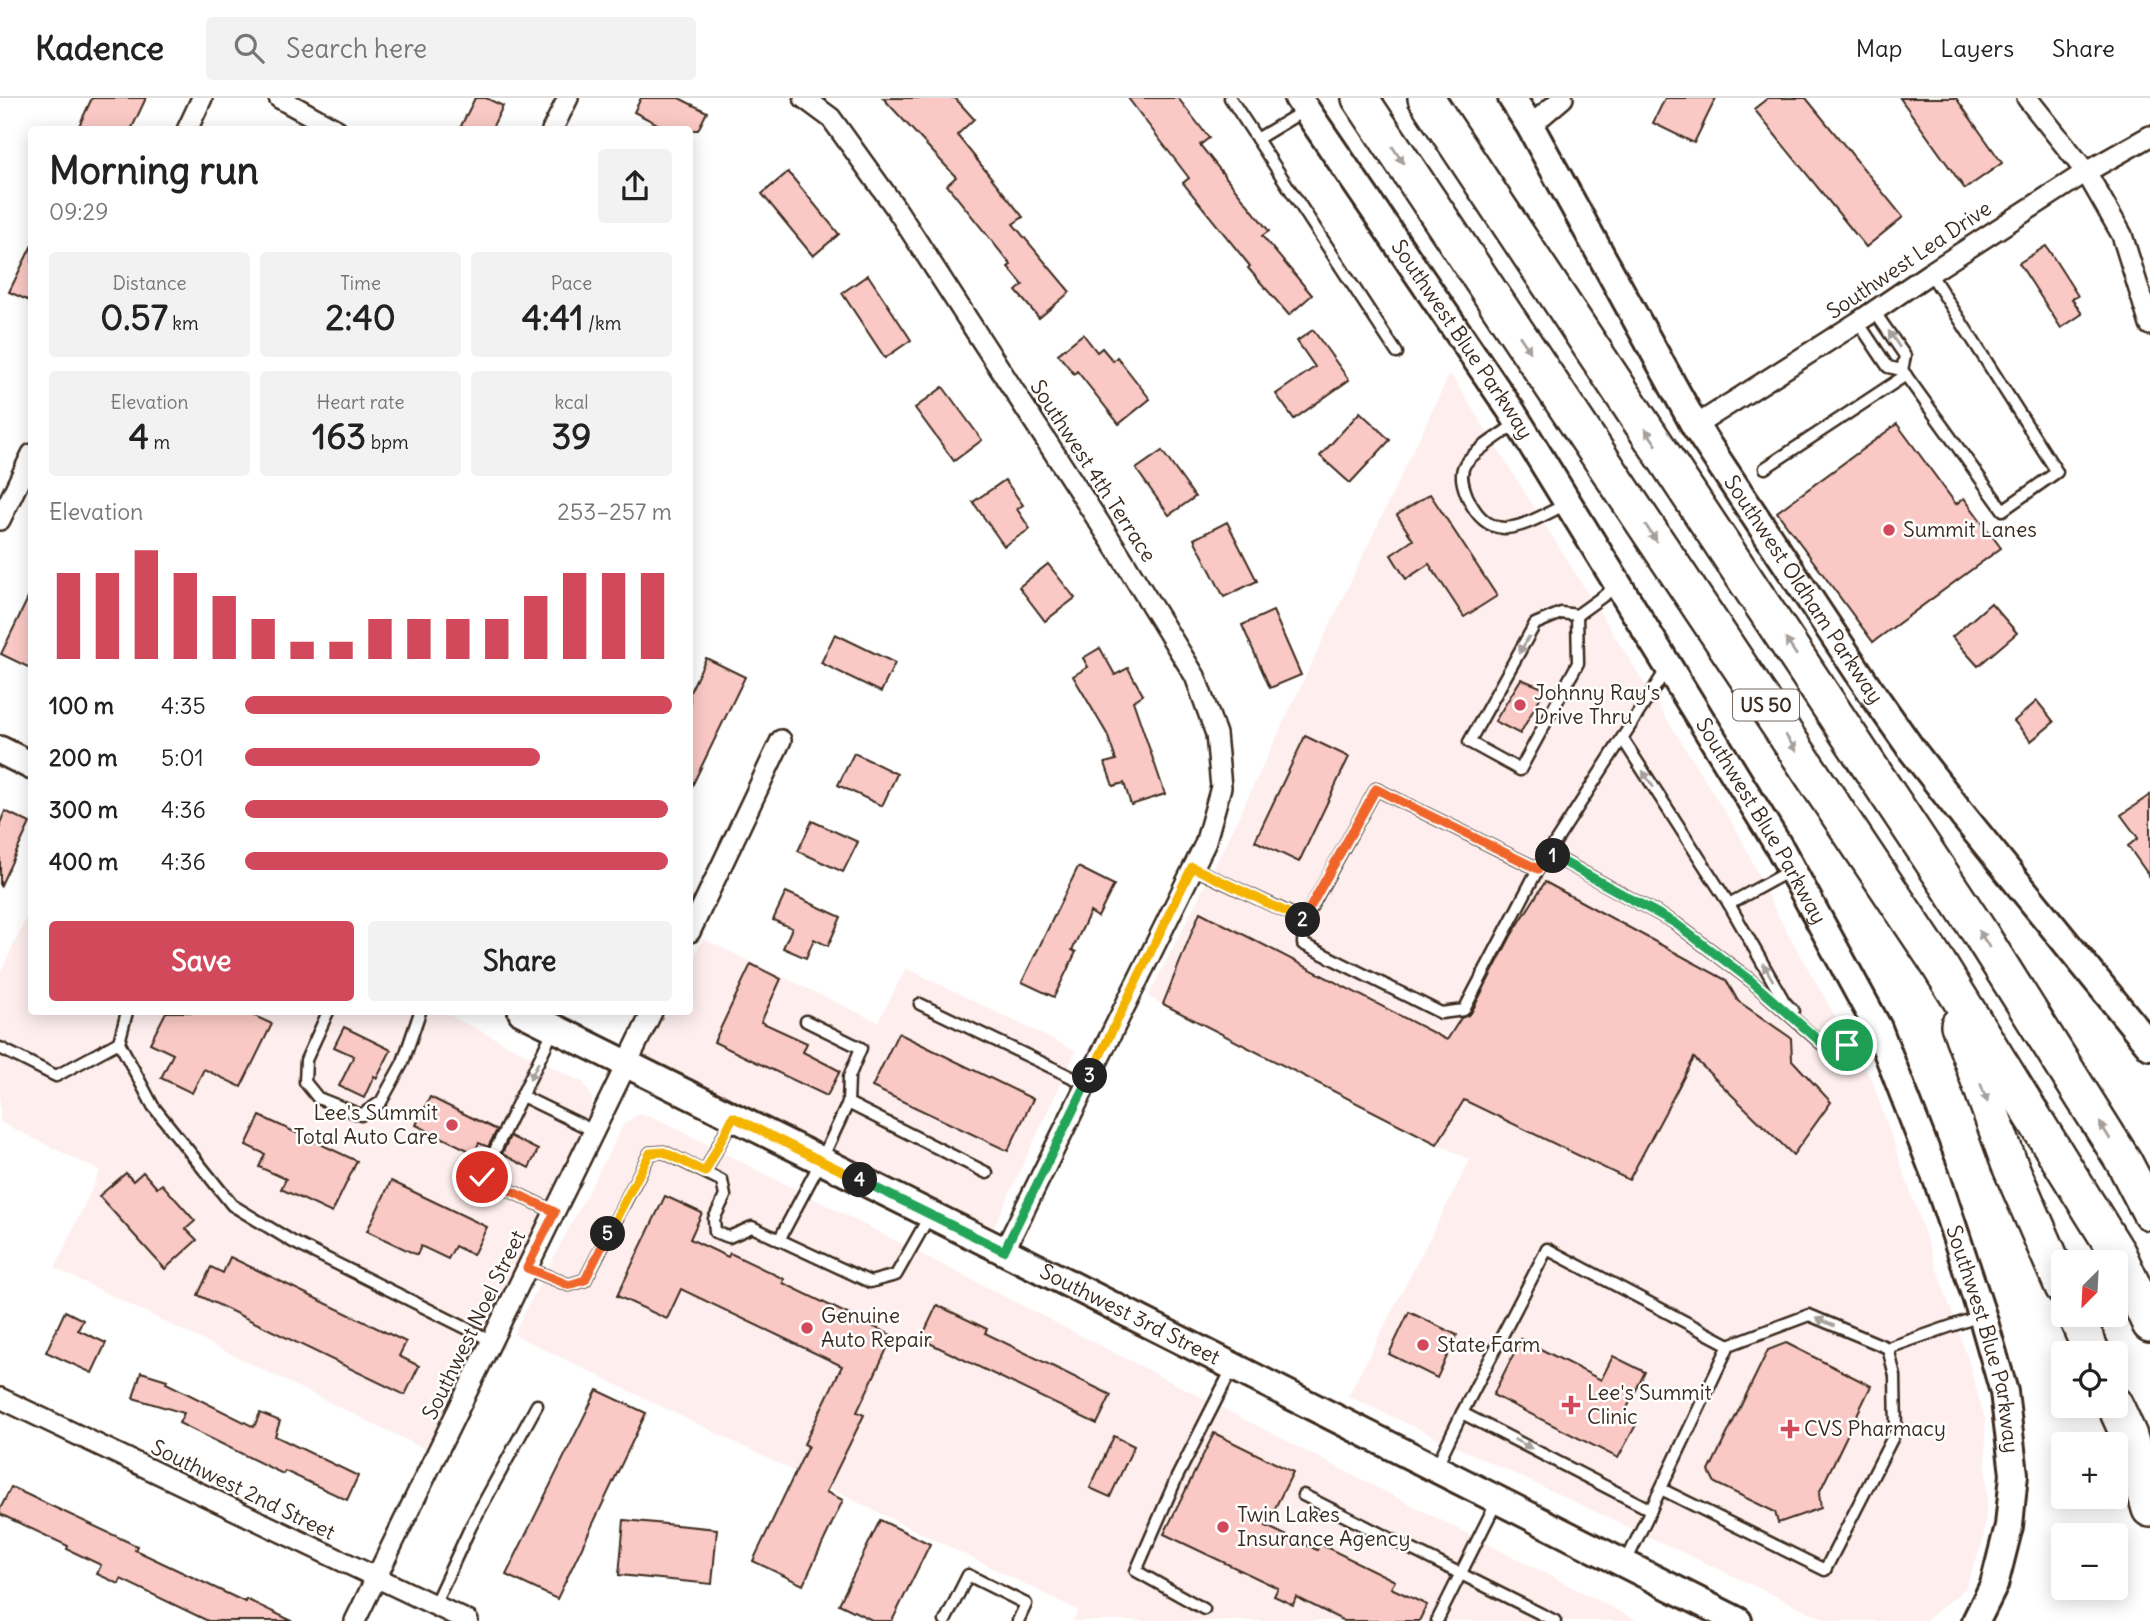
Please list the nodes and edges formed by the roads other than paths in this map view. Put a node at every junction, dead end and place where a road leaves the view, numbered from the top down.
1 (202, 98) edge
2 (279, 98) edge
3 (568, 98) edge
4 (804, 98) edge
5 (1230, 98) edge
6 (1360, 98) edge
7 (1426, 98) edge
8 (1512, 98) edge
9 (1563, 98) edge
10 (2027, 98) edge
11 (1302, 104) edge
12 (189, 126) edge
13 (330, 126) edge
14 (554, 126) edge
15 (1530, 126) junction
16 (2150, 136) edge
17 (1257, 139) junction
18 (2086, 172) junction
19 (1930, 273) junction
20 (1874, 311) junction
21 (1858, 322) junction
22 (2150, 326) edge
23 (1397, 353) dead end
24 (1904, 372) junction
25 (1518, 423) junction
26 (1695, 426) junction
27 (28, 462) edge
28 (1765, 468) dead end
29 (1567, 503) junction
30 (0, 520) edge
31 (1618, 585) junction
32 (1577, 615) junction
33 (1668, 667) junction
34 (1622, 738) junction
35 (782, 740) dead end
36 (0, 750) edge
37 (28, 764) edge
38 (1548, 853) junction
39 (1192, 867) junction
40 (1538, 869) junction
41 (1791, 869) junction
42 (1729, 904) junction
43 (1304, 920) junction
44 (693, 926) edge
45 (1936, 960) junction
46 (920, 1004) dead end
47 (126, 1015) edge
48 (327, 1015) edge
49 (419, 1015) edge
50 (528, 1015) edge
51 (651, 1015) edge
52 (806, 1021) dead end
53 (554, 1028) junction
54 (1878, 1028) junction
55 (119, 1042) junction
56 (1824, 1045) junction
57 (2150, 1046) edge
58 (0, 1048) edge
59 (626, 1065) junction
60 (1086, 1084) junction
61 (522, 1096) junction
62 (848, 1103) junction
63 (733, 1117) junction
64 (594, 1131) junction
65 (821, 1161) junction
66 (2124, 1162) junction
67 (705, 1172) junction
68 (987, 1174) dead end
69 (2150, 1192) edge
70 (555, 1212) junction
71 (2150, 1212) edge
72 (930, 1215) junction
73 (779, 1240) junction
74 (1004, 1251) junction
75 (2051, 1259) edge
76 (527, 1268) junction
77 (1982, 1315) junction
78 (2150, 1324) edge
79 (492, 1340) junction
80 (1729, 1345) junction
81 (1888, 1348) junction
82 (1234, 1367) junction
83 (0, 1398) edge
84 (537, 1405) dead end
85 (1462, 1413) junction
86 (2121, 1418) edge
87 (1436, 1469) junction
88 (1661, 1489) junction
89 (1303, 1495) dead end
90 (1498, 1500) junction
91 (2150, 1509) edge
92 (1651, 1510) junction
93 (1625, 1564) junction
94 (1460, 1574) junction
95 (376, 1579) junction
96 (434, 1605) junction
97 (1204, 1609) dead end
98 (355, 1621) edge
99 (468, 1621) edge
100 (945, 1621) edge
101 (1018, 1621) edge
102 (1437, 1621) edge
103 (1555, 1621) edge
104 (1738, 1621) edge
105 (1976, 1621) edge

1 - 12 street
2 - 13 street
3 - 14 street
4 - 39 street, Southwest 4th Terrace
5 - 17 lane
6 -> 45 highway, US 50
66 -> 7 highway, US 50
8 - 15 street, Southwest Oldham Parkway
9 - 15 street
10 - 18 street
11 - 17 lane
11 - 25 street, Southwest Blue Parkway
15 - 26 street, Southwest Oldham Parkway
16 - 18 street, Southwest Lea Drive
17 - 23 lane
18 - 19 street, Southwest Lea Drive
18 - 22 street
19 - 20 street, Southwest Lea Drive
19 - 24 lane
20 - 21 street, Southwest Lea Drive
24 -> 20 lane
21 - 24 lane
21 - 26 street, Southwest Lea Drive
24 - 28 lane
25 - 29 street, Southwest Blue Parkway
25 - 29 lane
26 - 57 street, Southwest Oldham Parkway
27 - 30 street
29 - 31 street, Southwest Blue Parkway
31 - 32 lane
31 - 33 street, Southwest Blue Parkway
32 -> 32 lane
33 - 34 lane
33 - 41 street, Southwest Blue Parkway
34 - 38 lane
42 -> 34 lane
35 - 44 street
36 - 37 street
38 - 40 lane
38 - 56 lane
39 - 43 lane
39 - 60 street, Southwest 4th Terrace
40 - 43 lane
40 - 43 lane
41 - 42 lane
41 - 54 street, Southwest Blue Parkway
56 -> 42 lane
45 -> 75 highway
45 - 78 highway, US 50
46 - 60 lane
47 - 55 lane
48 - 49 lane
50 - 53 street, Southwest 3rd Street
51 - 59 street, Southwest Noel Street
52 - 62 lane
53 - 59 street, Southwest 3rd Street
53 -> 61 lane
54 - 56 lane
54 - 77 street, Southwest Blue Parkway
55 - 58 lane
55 - 79 lane
59 - 63 street, Southwest 3rd Street
59 - 64 street, Southwest Noel Street
60 - 74 street, Southwest 4th Terrace
61 - 64 lane
61 - 70 lane
62 - 65 lane
62 - 68 lane
63 - 65 street, Southwest 3rd Street
63 - 67 lane
64 - 70 street, Southwest Noel Street
65 - 72 street, Southwest 3rd Street
65 - 73 lane
66 - 69 highway
66 - 71 highway, US 50
67 - 73 lane
67 - 76 lane
70 - 76 street, Southwest Noel Street
72 - 73 lane
72 - 74 street, Southwest 3rd Street
74 - 82 street, Southwest 3rd Street
76 - 79 street, Southwest Noel Street
77 - 81 lane
77 - 105 street, Southwest Blue Parkway
79 - 95 street, Southwest Noel Street
81 -> 80 lane
80 - 85 lane
80 - 88 lane
81 - 88 lane
82 - 87 street, Southwest 3rd Street
82 - 97 lane
83 - 95 street, Southwest 2nd Street
84 - 96 lane
85 - 87 lane
85 -> 92 lane
86 - 91 highway
87 - 90 street, Southwest 3rd Street
88 - 92 lane
89 - 94 lane
90 - 93 street, Southwest 3rd Street
90 - 94 lane
92 - 93 lane
93 - 104 street, Southwest 3rd Street
94 - 102 lane
94 - 103 lane
95 - 96 street, Southwest 2nd Street
95 - 98 street, Southwest Noel Street
96 - 99 street, Southwest 2nd Street
100 - 101 lane

